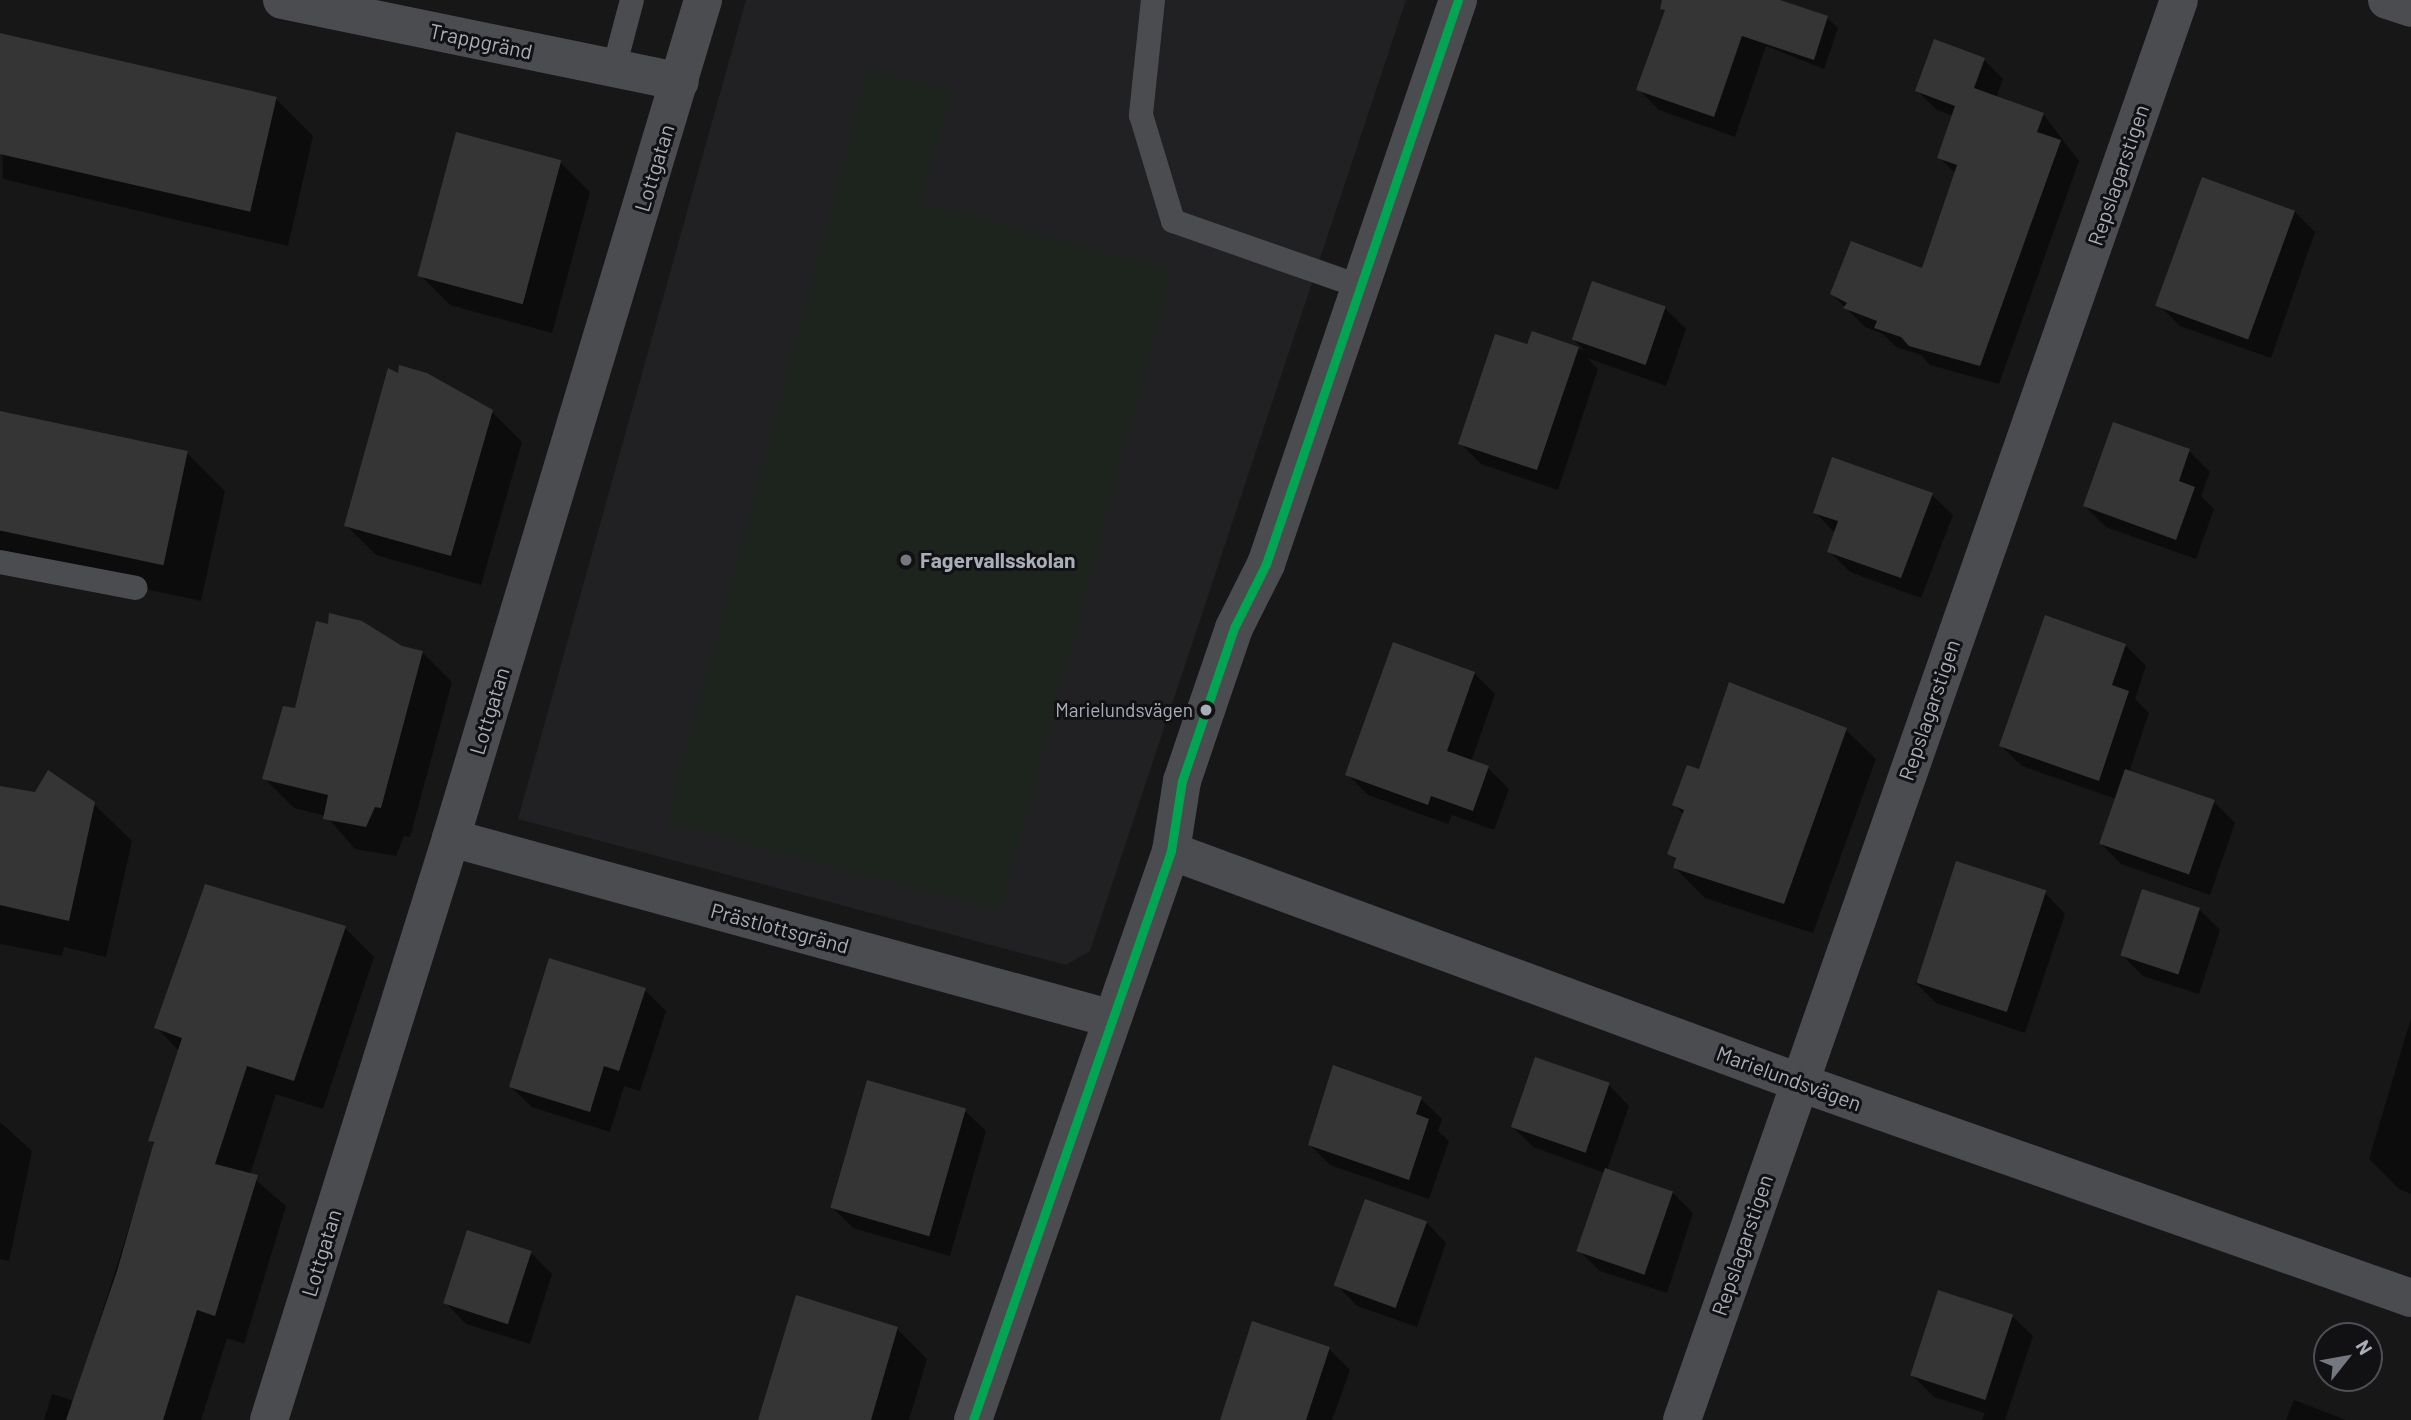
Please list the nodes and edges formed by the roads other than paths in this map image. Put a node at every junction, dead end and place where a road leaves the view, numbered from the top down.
1 (282, 0) edge
2 (632, 0) edge
3 (703, 0) edge
4 (1153, 0) edge
5 (1458, 0) edge
6 (2179, 0) edge
7 (2387, 0) edge
8 (2411, 9) edge
9 (614, 68) junction
10 (680, 82) junction
11 (1362, 287) junction
12 (0, 562) edge
13 (136, 589) dead end
14 (451, 838) junction
15 (1171, 851) junction
16 (1109, 1018) junction
17 (1798, 1082) junction
18 (2411, 1298) edge
19 (268, 1420) edge
20 (973, 1420) edge
21 (1682, 1420) edge

1 - 9 street, Trappgränd
2 - 9 lane
3 - 10 street, Lottgatan
4 - 11 lane
5 - 11 street
6 - 17 street, Repslagarstigen
7 - 8 street
9 - 10 street, Trappgränd
10 - 14 street, Lottgatan
11 - 15 street
12 - 13 lane
14 - 16 street, Prästlottsgränd
14 - 19 street, Lottgatan
15 - 16 street
15 - 17 street, Marielundsvägen
16 - 20 street
17 - 18 street, Marielundsvägen
17 - 21 street, Repslagarstigen

